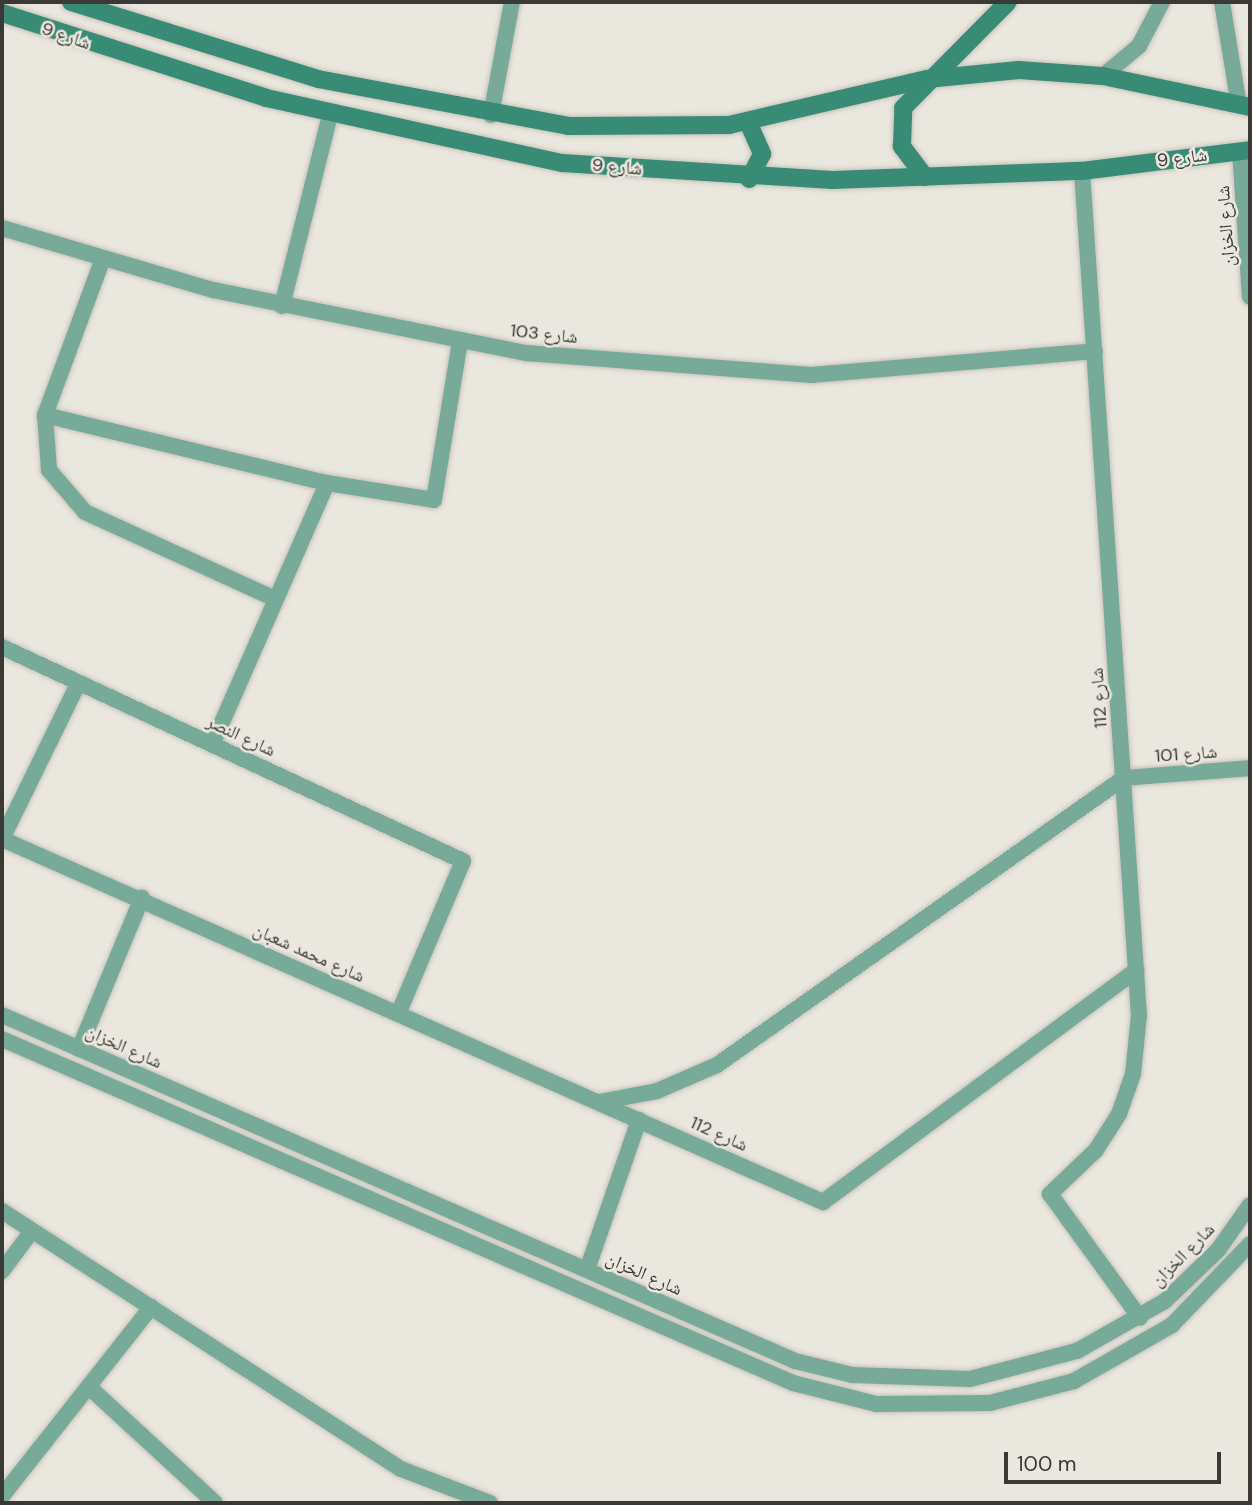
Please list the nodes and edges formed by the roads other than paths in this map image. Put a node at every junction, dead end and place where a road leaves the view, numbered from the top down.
1 (71, 2) edge
2 (512, 2) edge
3 (1007, 2) edge
4 (1162, 2) edge
5 (1222, 2) edge
6 (2, 13) edge
7 (1103, 76) junction
8 (927, 79) junction
9 (1245, 106) edge
10 (491, 114) junction
11 (330, 115) junction
12 (748, 122) junction
13 (1245, 151) edge
14 (1082, 170) junction
15 (925, 177) junction
16 (749, 179) junction
17 (2, 228) edge
18 (102, 261) junction
19 (1250, 297) edge
20 (282, 306) junction
21 (460, 342) junction
22 (1095, 351) junction
23 (45, 415) junction
24 (327, 483) junction
25 (275, 599) junction
26 (2, 647) edge
27 (77, 686) junction
28 (213, 743) junction
29 (1250, 768) edge
30 (1124, 778) junction
31 (2, 839) edge
32 (142, 898) junction
33 (1137, 970) junction
34 (398, 1014) junction
35 (2, 1015) edge
36 (2, 1039) edge
37 (79, 1048) junction
38 (600, 1102) junction
39 (639, 1120) junction
40 (386, 1182) junction
41 (380, 1203) junction
42 (1250, 1205) edge
43 (2, 1211) edge
44 (32, 1231) junction
45 (1250, 1244) edge
46 (587, 1270) junction
47 (2, 1271) edge
48 (151, 1307) junction
49 (1140, 1318) junction
50 (89, 1387) junction
51 (2, 1496) edge
52 (215, 1503) edge
53 (490, 1503) edge

1 - 10 main road, شارع 9
2 - 10 street
3 - 8 main road
4 - 7 street
5 - 9 street
6 - 11 main road, شارع 9
7 - 8 main road, شارع 9
7 - 9 main road, شارع 9
8 - 12 main road, شارع 9
8 - 15 main road
10 - 12 main road, شارع 9
11 - 16 main road, شارع 9
11 - 20 street
12 - 16 main road
13 - 14 main road, شارع 9
13 - 19 street, شارع الخزان
14 - 15 main road, شارع 9
14 - 22 street, شارع 112
15 - 16 main road, شارع 9
17 - 18 street, شارع 103
18 - 20 street, شارع 103
18 - 23 street
20 - 21 street, شارع 103
21 - 22 street, شارع 103
21 - 24 street
22 - 30 street, شارع 112
23 - 24 street
23 - 25 street
24 - 25 street
25 - 28 street
26 - 27 street, شارع النصر
27 - 28 street, شارع النصر
27 - 31 street
28 - 34 street, شارع النصر
29 - 30 street, شارع 101
30 - 33 street, شارع 112
30 - 38 street
31 - 32 street, شارع محمد شعبان
32 - 34 street, شارع محمد شعبان
32 - 37 street
33 - 39 street, شارع 112
33 - 49 street, شارع 112
34 - 38 street, شارع محمد شعبان
35 - 37 street, شارع الخزان
36 - 41 street
37 - 40 street, شارع الخزان
38 - 39 street, شارع 112
39 - 46 street
40 - 41 street
40 - 46 street, شارع الخزان
41 - 45 street
42 - 49 street, شارع الخزان
43 - 44 street
44 - 47 street
44 - 48 street
46 - 49 street, شارع الخزان
48 - 50 street
48 - 53 street
50 - 51 street
50 - 52 street

